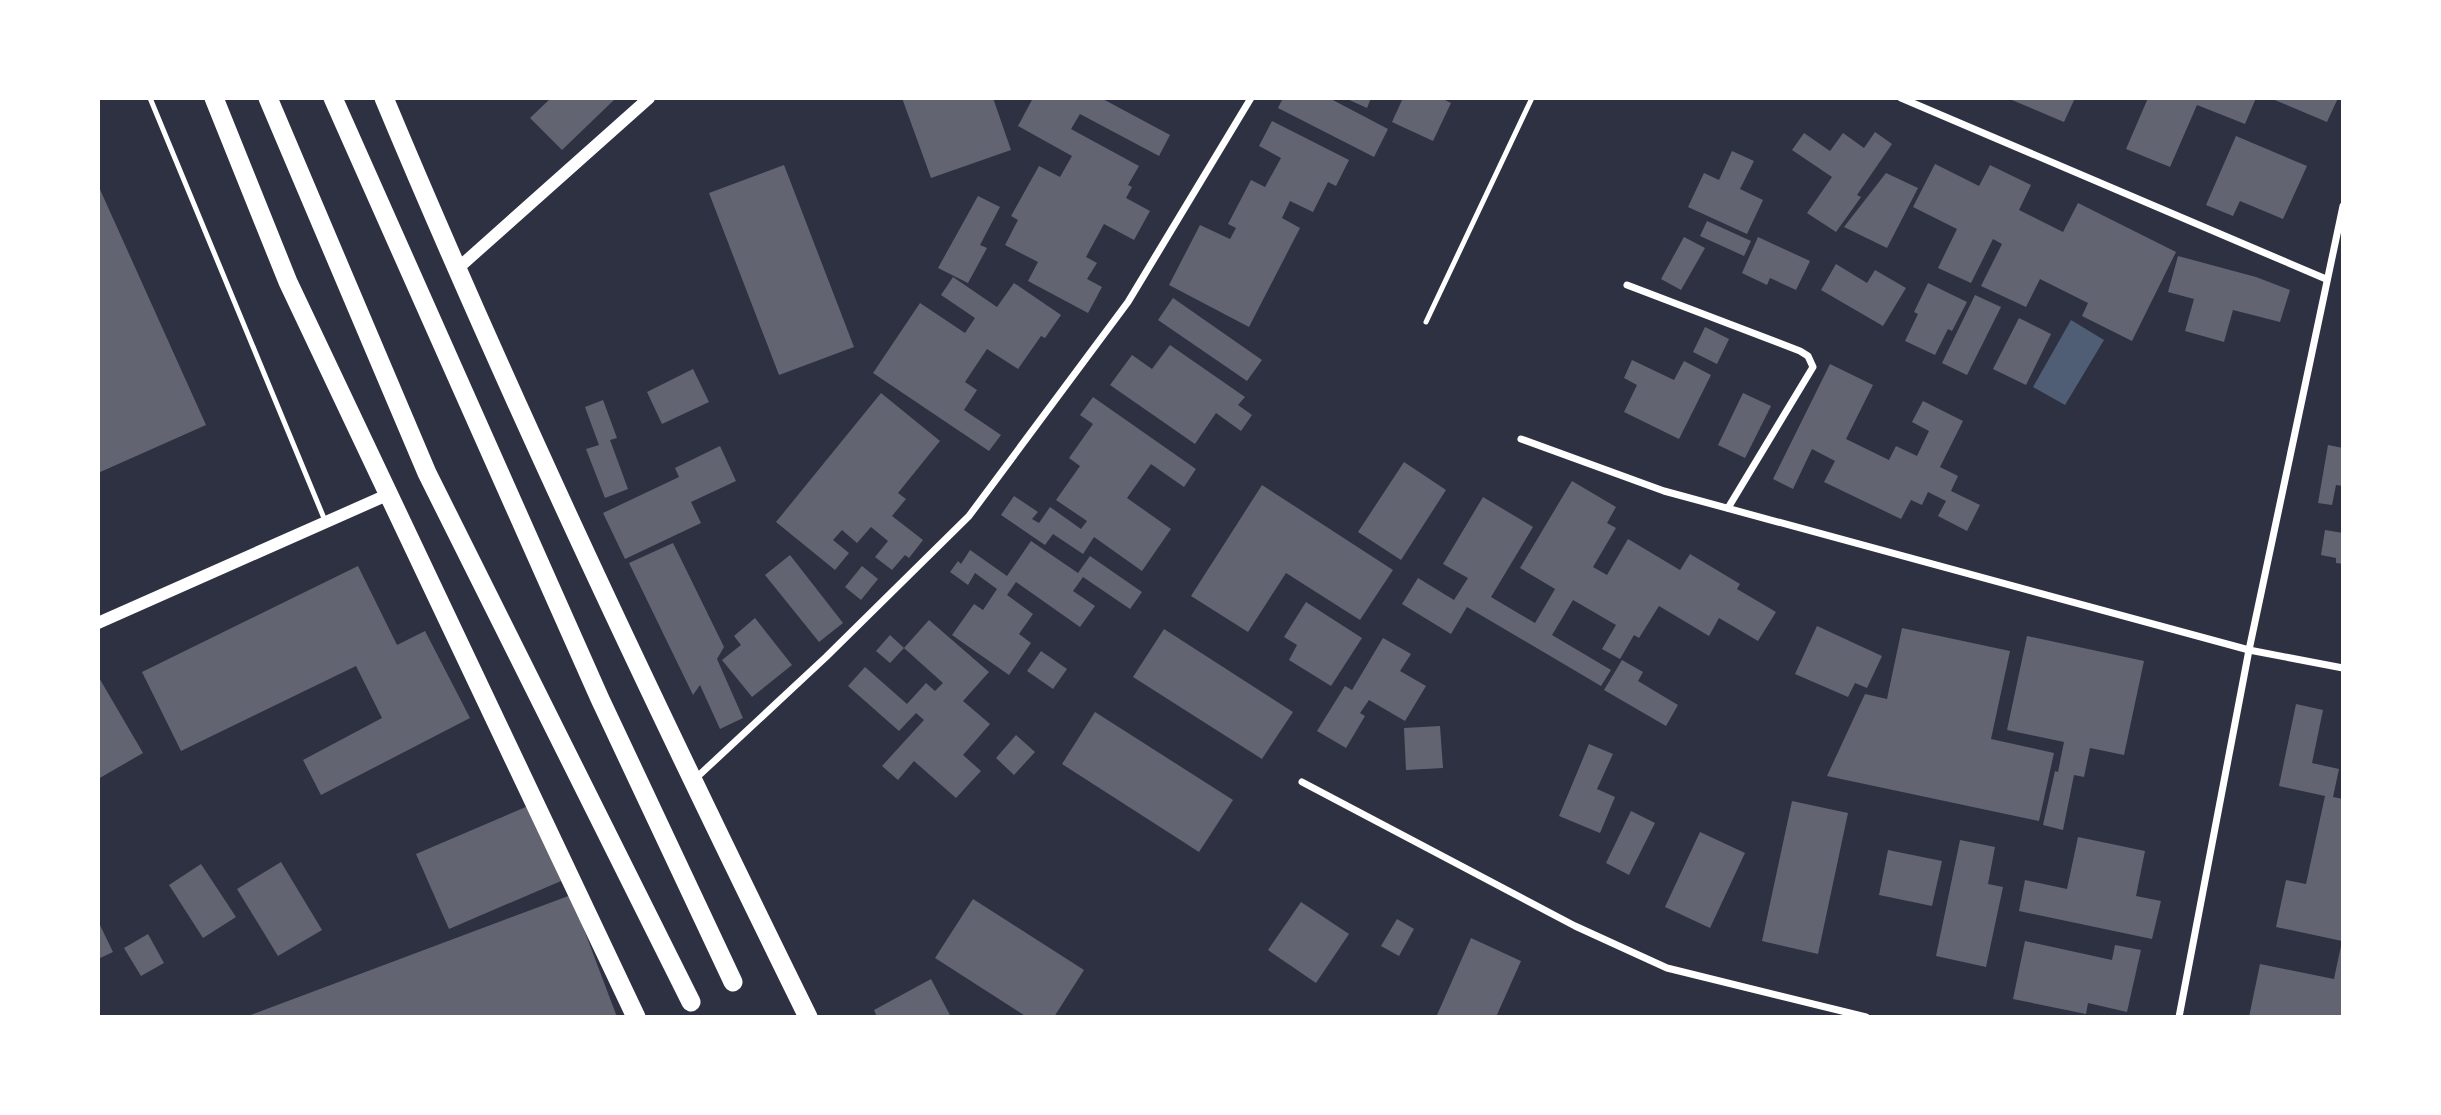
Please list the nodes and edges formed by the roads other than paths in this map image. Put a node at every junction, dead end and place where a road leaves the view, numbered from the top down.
1 (150, 98) edge
2 (214, 98) edge
3 (268, 98) edge
4 (333, 98) edge
5 (384, 98) edge
6 (649, 98) edge
7 (1251, 98) edge
8 (1532, 98) edge
9 (1901, 98) edge
10 (2343, 206) edge
11 (456, 270) junction
12 (2326, 279) junction
13 (1627, 285) dead end
14 (1426, 322) dead end
15 (1521, 439) dead end
16 (387, 495) junction
17 (1728, 508) junction
18 (326, 523) junction
19 (98, 623) edge
20 (2249, 650) junction
21 (2343, 668) edge
22 (692, 782) junction
23 (1302, 782) dead end
24 (733, 982) dead end
25 (691, 1002) dead end
26 (636, 1017) edge
27 (808, 1017) edge
28 (1866, 1017) edge
29 (2179, 1017) edge

1 - 18 lane
2 - 16 highway
3 - 25 highway
4 - 24 highway
5 - 11 highway
6 - 11 street
7 - 22 street
8 - 14 lane
9 - 12 street
10 - 12 street
11 - 22 highway
12 - 20 street
13 - 17 street
15 - 17 street
16 - 18 street
16 - 26 highway
17 - 20 street
18 - 19 street
20 - 21 street
20 - 29 street
22 - 27 highway
23 - 28 street

